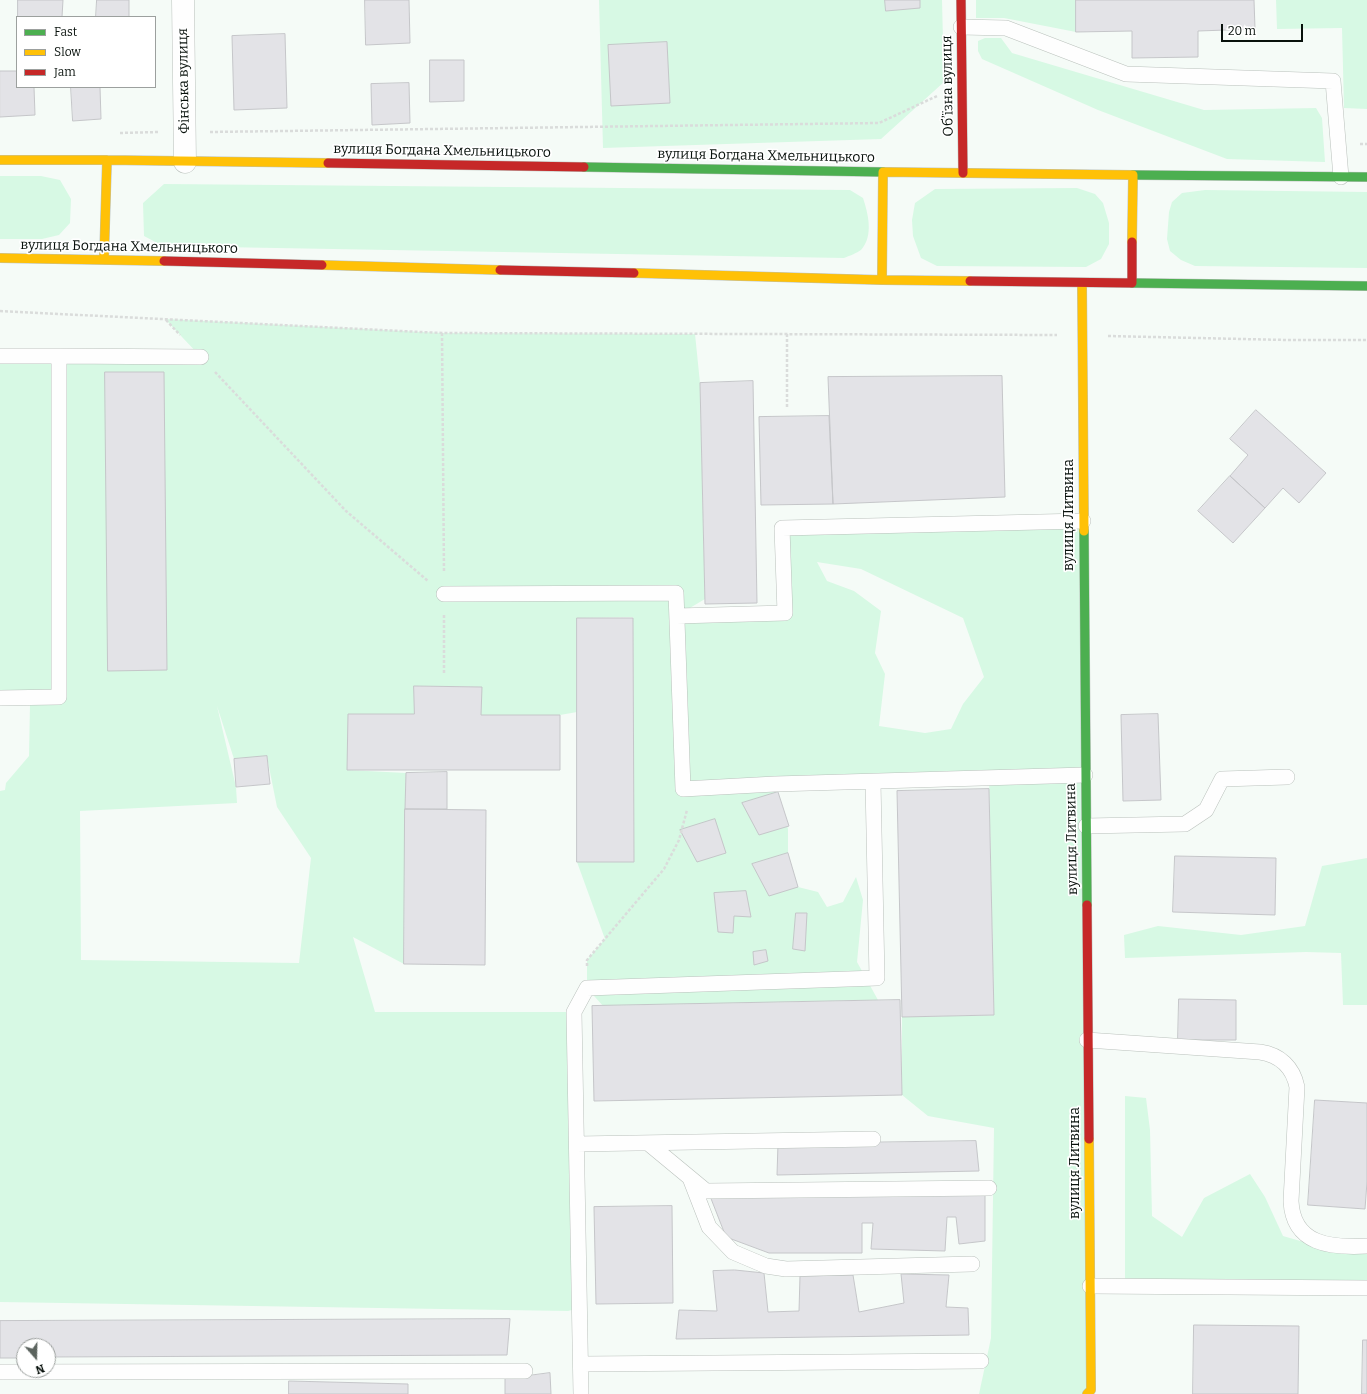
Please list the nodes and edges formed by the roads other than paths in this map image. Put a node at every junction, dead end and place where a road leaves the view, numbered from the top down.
1 (183, 0) edge
2 (961, 0) edge
3 (961, 27) junction
4 (0, 160) edge
5 (107, 160) junction
6 (185, 162) junction
7 (883, 172) junction
8 (963, 172) junction
9 (1133, 174) junction
10 (1341, 177) junction
11 (1367, 178) edge
12 (0, 258) edge
13 (104, 259) junction
14 (882, 280) junction
15 (1082, 283) junction
16 (1132, 283) junction
17 (1367, 286) edge
18 (0, 356) edge
19 (59, 356) junction
20 (201, 357) road end
21 (1083, 522) junction
22 (444, 594) road end
23 (677, 616) junction
24 (0, 698) edge
25 (1085, 775) junction
26 (1287, 777) dead end
27 (873, 782) junction
28 (1086, 826) junction
29 (1087, 1040) junction
30 (873, 1138) dead end
31 (648, 1143) junction
32 (577, 1144) junction
33 (689, 1177) junction
34 (989, 1188) dead end
35 (1367, 1246) edge
36 (972, 1264) dead end
37 (1090, 1286) junction
38 (1367, 1288) edge
39 (981, 1361) dead end
40 (581, 1364) junction
41 (525, 1371) dead end
42 (0, 1372) edge
43 (1090, 1393) edge
44 (581, 1394) edge

1 - 6 street, Фінська вулиця
2 - 3 street, Обʼїзна вулиця
3 - 8 street, Обʼїзна вулиця
3 - 10 lane
4 - 5 street, вулиця Богдана Хмельницького
5 - 6 street, вулиця Богдана Хмельницького
5 - 13 street
6 - 7 street, вулиця Богдана Хмельницького
7 - 8 street, вулиця Богдана Хмельницького
7 - 14 street, вулиця Богдана Хмельницького
8 - 9 street, вулиця Богдана Хмельницького
9 - 10 street, вулиця Богдана Хмельницького
9 - 16 street
10 - 11 street, вулиця Богдана Хмельницького
12 - 13 street, вулиця Богдана Хмельницького
13 - 14 street, вулиця Богдана Хмельницького
14 - 15 street, вулиця Богдана Хмельницького
15 - 16 street, вулиця Богдана Хмельницького
15 - 21 street, вулиця Литвина
16 - 17 street, вулиця Богдана Хмельницького
18 - 19 lane
19 - 20 lane
19 - 24 lane
21 - 23 lane
21 - 25 street, вулиця Литвина
22 - 23 lane
23 - 27 lane
25 - 27 lane
25 - 28 street, вулиця Литвина
26 - 28 lane
27 - 32 lane
28 - 29 street, вулиця Литвина
29 - 35 lane
29 - 37 street, вулиця Литвина
30 - 31 lane
31 - 32 lane
31 - 33 lane
32 - 40 lane
33 - 34 lane
33 - 36 lane
37 - 38 lane
37 - 43 street, вулиця Литвина
39 - 40 lane
40 - 44 lane
41 - 42 lane

